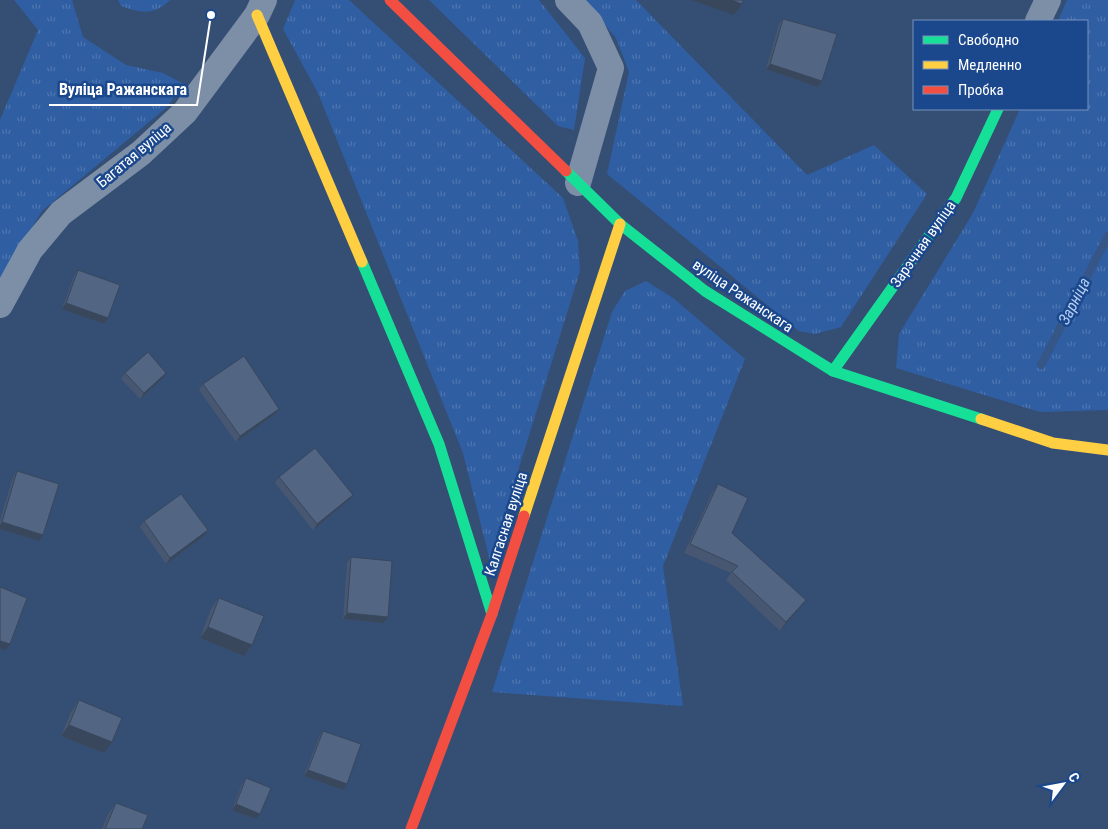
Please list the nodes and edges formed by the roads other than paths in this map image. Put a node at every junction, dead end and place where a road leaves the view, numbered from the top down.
1 (390, 0) edge
2 (568, 0) edge
3 (1048, 0) edge
4 (261, 7) edge
5 (1038, 20) edge
6 (998, 110) edge
7 (578, 183) junction
8 (620, 224) junction
9 (0, 305) edge
10 (833, 371) junction
11 (1108, 450) edge
12 (492, 614) junction
13 (411, 829) edge

1 - 7 street, вуліца Ражанскага
2 - 7 street
3 - 5 street
4 - 9 street, Багатая вуліца
4 - 12 street
6 - 10 street, Зарэчная вуліца
7 - 8 street, вуліца Ражанскага
8 - 10 street, вуліца Ражанскага
8 - 12 street, Калгасная вуліца
10 - 11 street, вуліца Ражанскага
12 - 13 street, Калгасная вуліца

